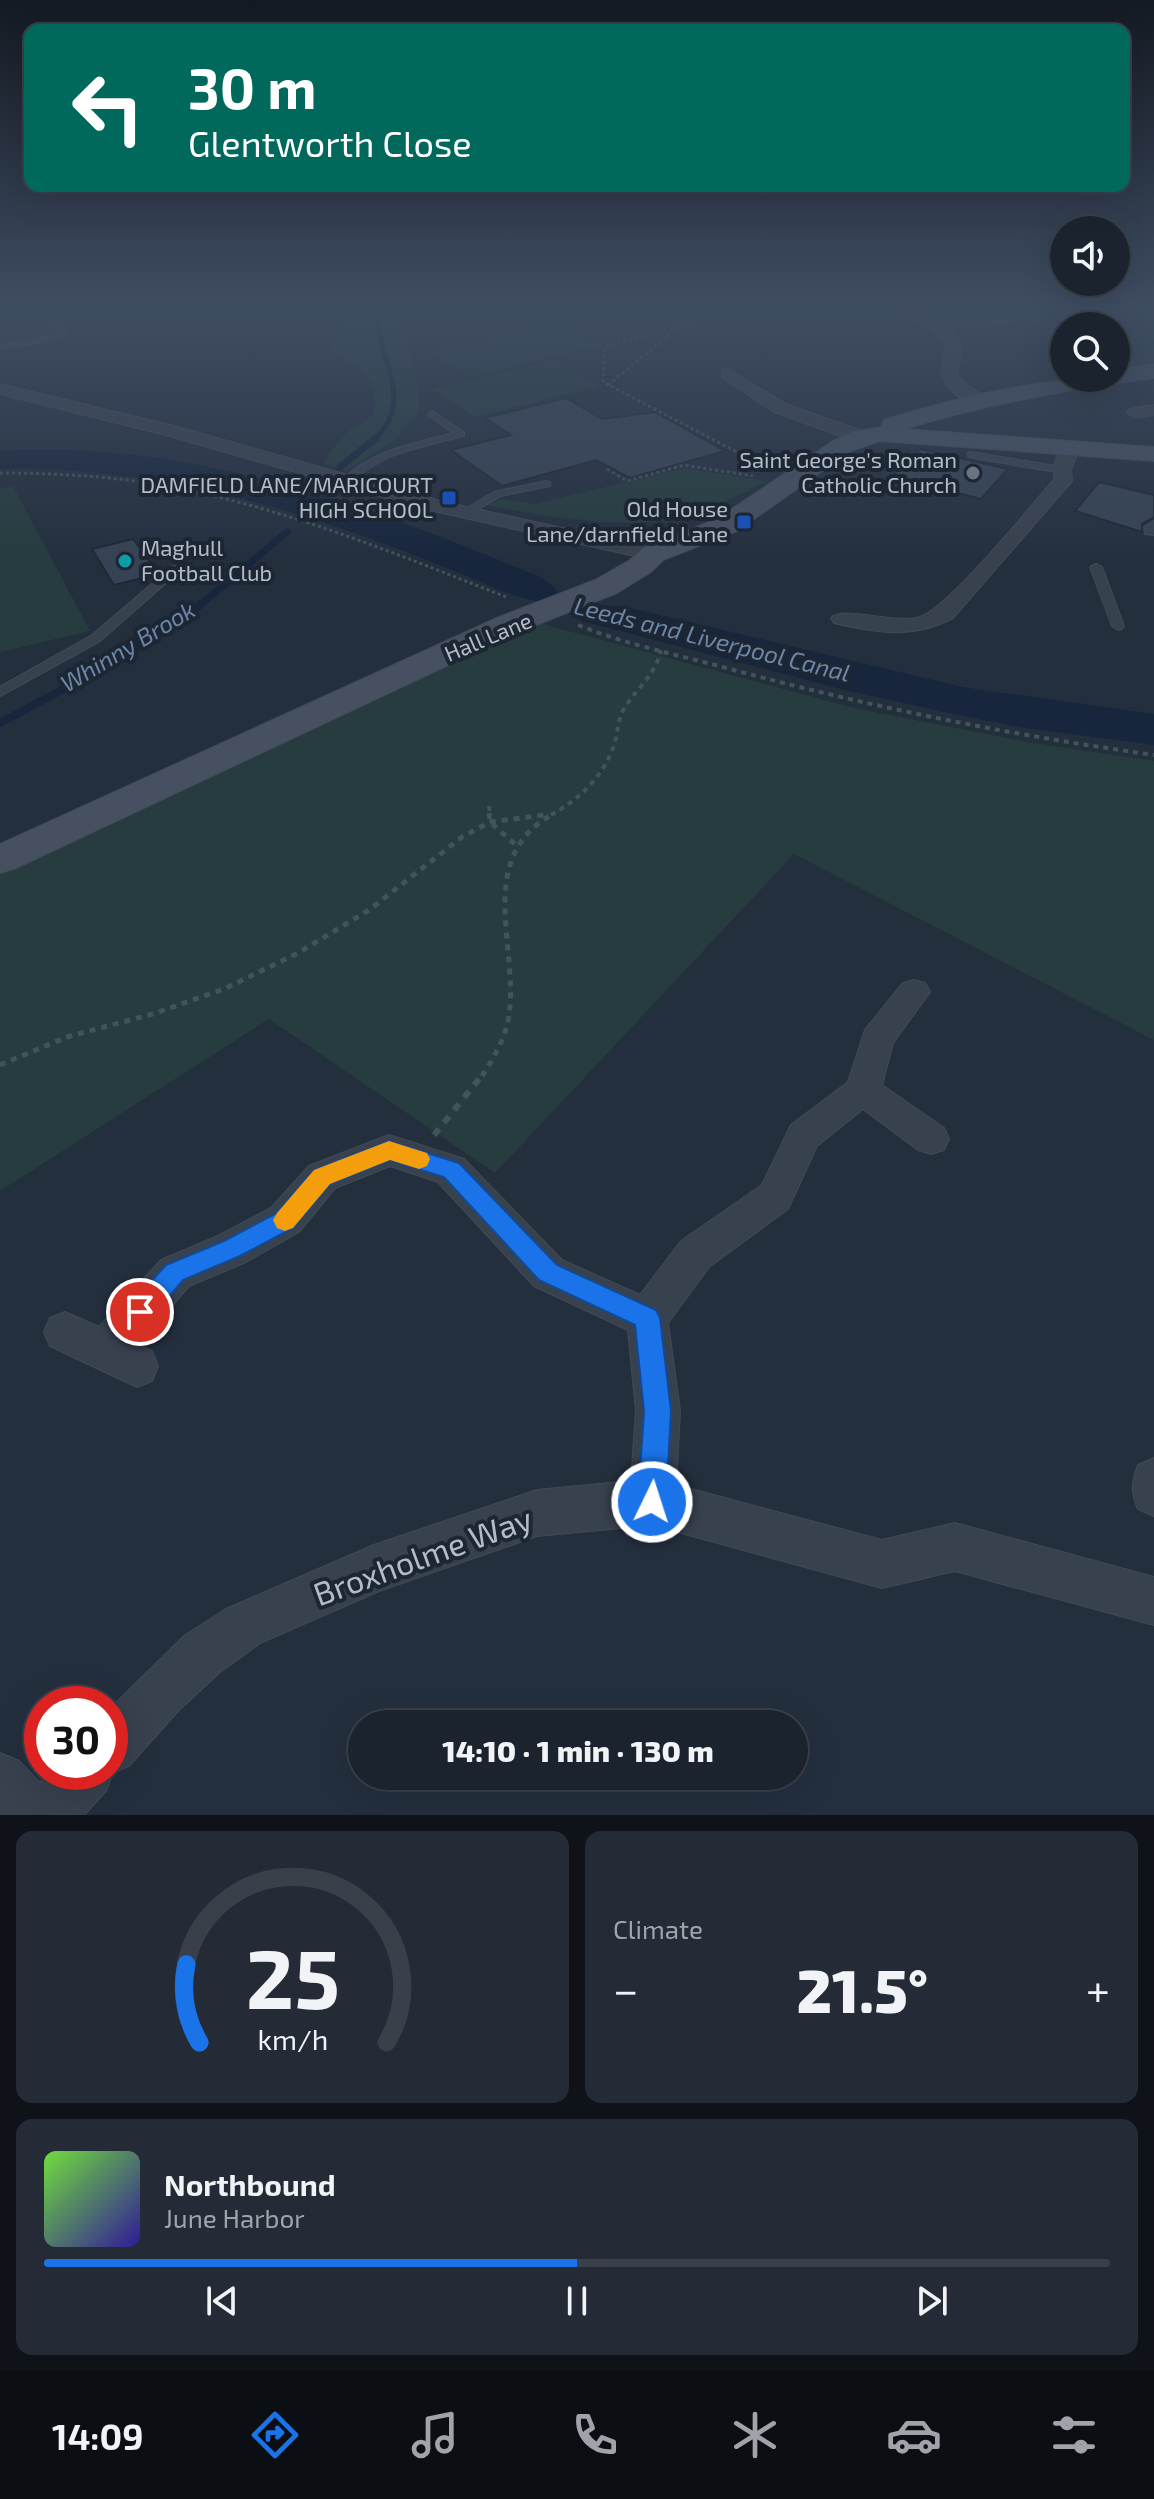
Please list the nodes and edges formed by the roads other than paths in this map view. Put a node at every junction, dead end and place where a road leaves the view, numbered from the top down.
1 (9, 392) edge
2 (752, 392) edge
3 (965, 392) edge
4 (1034, 392) edge
5 (981, 402) junction
6 (49, 403) junction
7 (0, 408) edge
8 (432, 414) dead end
9 (870, 435) junction
10 (1071, 446) junction
11 (1154, 454) edge
12 (971, 455) dead end
13 (1062, 470) junction
14 (346, 482) junction
15 (546, 484) dead end
16 (464, 513) junction
17 (653, 554) junction
18 (1096, 567) dead end
19 (177, 568) dead end
20 (842, 618) dead end
21 (1118, 626) dead end
22 (0, 692) edge
23 (0, 860) edge
24 (914, 992) dead end
25 (863, 1090) junction
26 (931, 1139) dead end
27 (647, 1318) junction
28 (65, 1332) dead end
29 (1154, 1481) edge
30 (1154, 1493) edge
31 (652, 1502) junction
32 (1154, 1601) edge
33 (128, 1728) edge
34 (0, 1780) edge
35 (71, 1790) edge
36 (33, 1815) edge
37 (48, 1815) edge

1 - 6 street
2 - 9 street
3 - 5 street
4 - 5 street, Hall Lane
5 - 9 street, Hall Lane
6 - 7 street
6 - 14 street
8 - 14 lane
9 - 10 street
9 - 17 street, Hall Lane
10 - 11 street
10 - 13 street
12 - 13 lane
13 - 20 street
14 - 16 street
15 - 16 lane
16 - 17 street
17 - 23 street, Hall Lane
18 - 21 lane
19 - 22 lane
24 - 25 street
25 - 26 street
25 - 27 street
27 - 28 street
27 - 31 street
29 - 30 street
31 - 32 street, Broxholme Way
31 - 33 street, Broxholme Way
34 - 36 street
35 - 37 street

